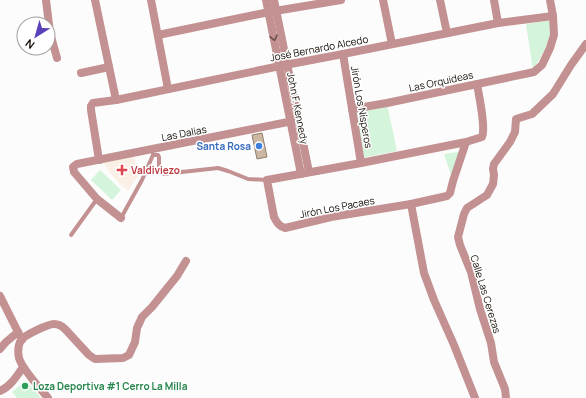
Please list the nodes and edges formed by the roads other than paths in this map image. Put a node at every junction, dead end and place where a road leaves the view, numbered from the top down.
1 (46, 0) edge
2 (95, 0) edge
3 (151, 0) edge
4 (266, 0) edge
5 (274, 0) edge
6 (341, 0) edge
7 (383, 0) edge
8 (440, 0) edge
9 (494, 0) edge
10 (550, 0) edge
11 (273, 12) junction
12 (553, 16) junction
13 (498, 23) junction
14 (446, 33) junction
15 (158, 34) junction
16 (392, 44) junction
17 (586, 44) edge
18 (343, 54) junction
19 (58, 58) dead end
20 (284, 65) junction
21 (109, 67) junction
22 (81, 73) dead end
23 (477, 84) junction
24 (168, 89) junction
25 (116, 100) junction
26 (352, 109) junction
27 (295, 121) junction
28 (466, 142) junction
29 (153, 152) junction
30 (99, 160) junction
31 (361, 163) junction
32 (305, 173) junction
33 (266, 180) junction
34 (97, 199) junction
35 (411, 204) junction
36 (120, 218) joint
37 (71, 235) dead end
38 (186, 261) dead end
39 (0, 296) edge
40 (18, 332) junction
41 (22, 340) junction
42 (0, 349) edge
43 (23, 367) junction
44 (0, 391) edge
45 (48, 398) edge
46 (475, 398) edge
47 (506, 398) edge

1 - 19 street
2 - 21 street
3 - 15 street
4 - 11 street, John F. Kennedy
5 - 11 street, John F. Kennedy
6 - 11 street
7 - 16 street
8 - 14 street
9 - 13 street
10 - 12 street
11 - 15 street
11 - 20 street, John F. Kennedy
12 - 13 street, José Bernardo Alcedo
12 - 23 street, Las Orquideas
13 - 14 street, José Bernardo Alcedo
14 - 16 street, José Bernardo Alcedo
15 - 24 street
16 - 18 street, José Bernardo Alcedo
17 - 47 street, Calle Las Cerezas
18 - 20 street, José Bernardo Alcedo
18 - 26 street, Jirón Los Nísperos
20 - 24 street, José Bernardo Alcedo
20 - 27 street, John F. Kennedy
21 - 22 street
21 - 25 street
23 - 26 street, Las Orquideas
23 - 28 street
24 - 25 street, José Bernardo Alcedo
25 - 30 street, José Bernardo Alcedo
26 - 31 street, Jirón Los Nísperos
27 - 29 street, Las Dalias
27 - 32 street, John F. Kennedy
28 - 31 street
28 - 35 street, Jirón Los Pacaes
29 - 30 street, Las Dalias
29 - 33 lane
29 - 36 lane
30 - 34 street, Las Dalias
31 - 32 street
32 - 33 street
33 - 35 street, Jirón Los Pacaes
34 - 36 street
34 - 37 lane
35 - 46 street
38 - 41 street
39 - 40 street
40 - 41 street
40 - 42 street
41 - 43 street
43 - 44 street
43 - 45 street

